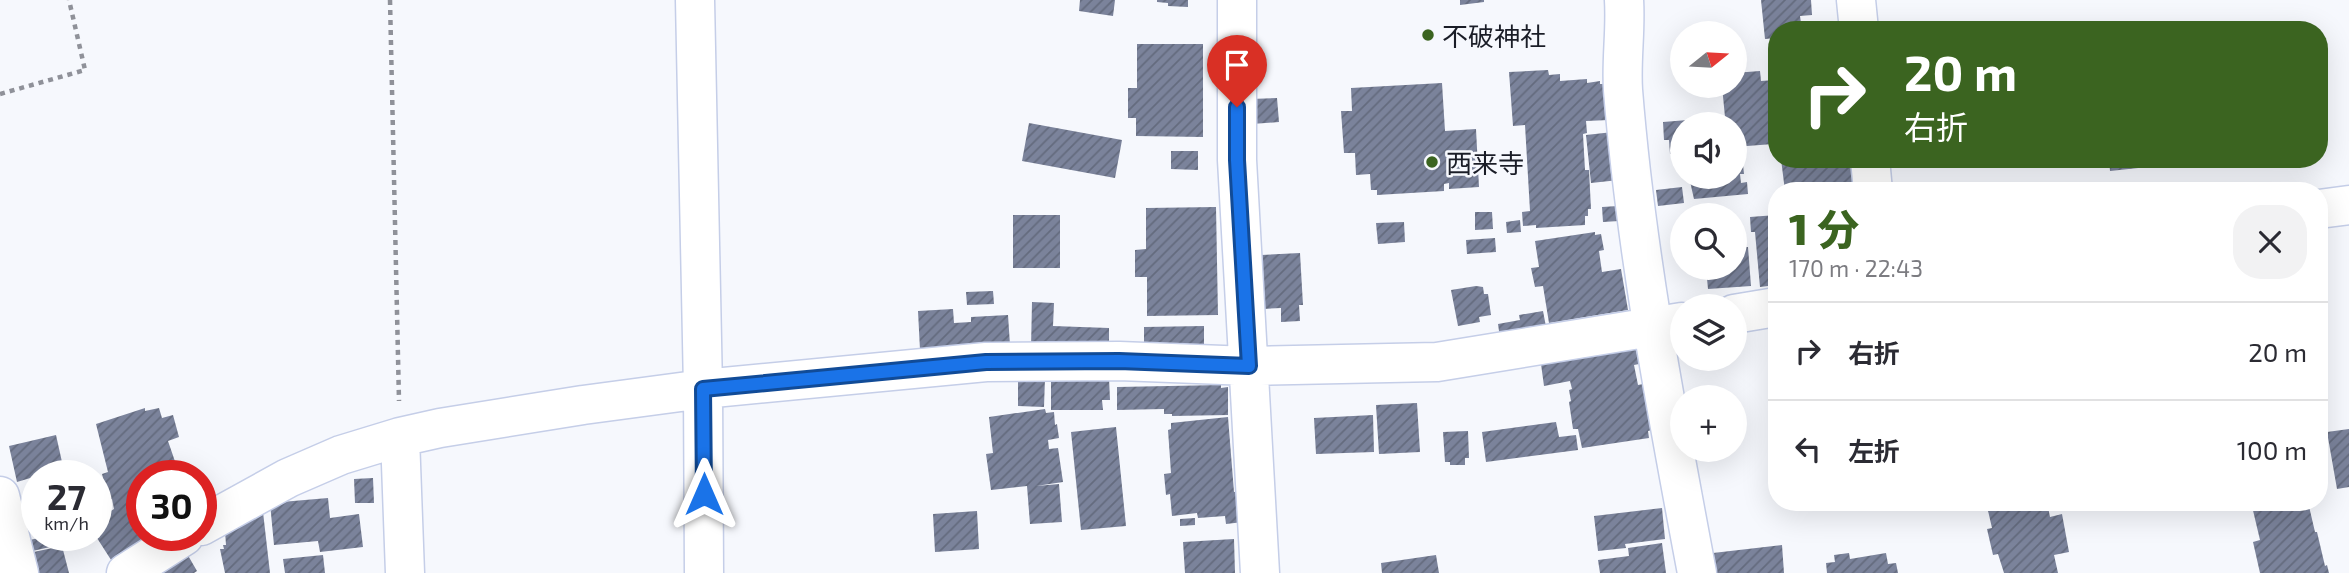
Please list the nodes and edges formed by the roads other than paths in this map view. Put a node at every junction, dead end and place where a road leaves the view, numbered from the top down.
1 (695, 0) edge
2 (1237, 0) edge
3 (1624, 0) edge
4 (1856, 0) edge
5 (1858, 21) edge
6 (2349, 205) edge
7 (2328, 208) edge
8 (1768, 308) edge
9 (1747, 312) edge
10 (1668, 325) edge
11 (1249, 366) junction
12 (703, 389) junction
13 (400, 437) junction
14 (0, 496) edge
15 (217, 517) edge
16 (160, 551) edge
17 (19, 573) edge
18 (126, 573) edge
19 (405, 573) edge
20 (704, 573) edge
21 (1260, 573) edge
22 (1697, 573) edge

1 - 12 street
2 - 11 street
3 - 10 street
4 - 5 street
6 - 7 street
8 - 9 street
10 - 11 street
10 - 22 street
11 - 12 street
11 - 21 street
12 - 13 street
12 - 20 street
13 - 15 street
13 - 19 street
14 - 17 street
16 - 18 street

